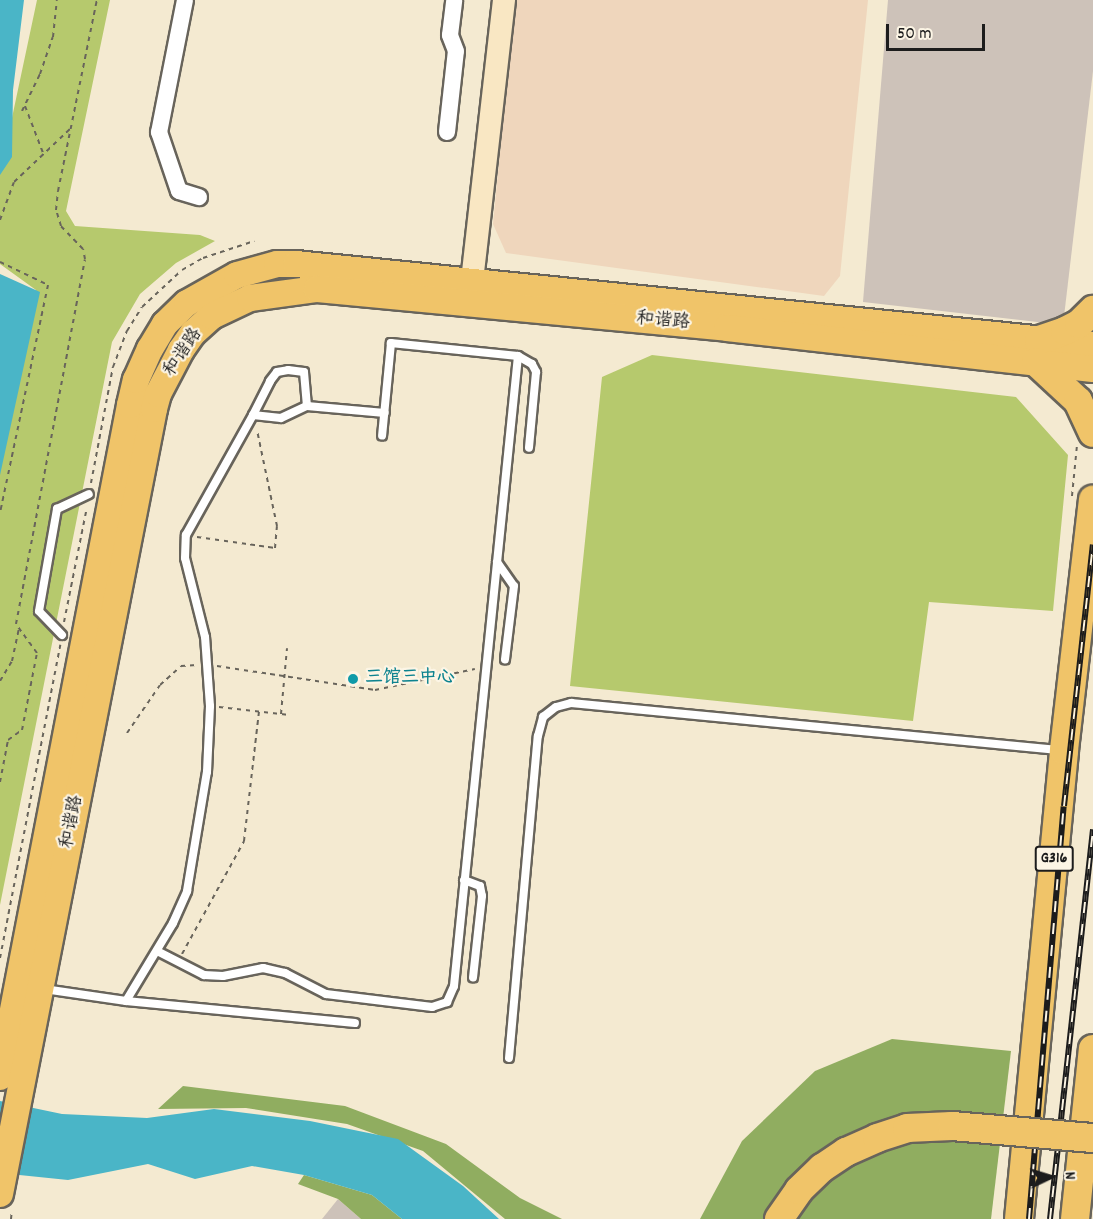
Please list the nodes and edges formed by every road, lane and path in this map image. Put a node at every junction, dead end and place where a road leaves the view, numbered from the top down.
1 (57, 0) edge
2 (97, 0) edge
3 (186, 0) edge
4 (454, 0) edge
5 (504, 0) edge
6 (25, 106) junction
7 (22, 111) dead end
8 (70, 128) junction
9 (447, 132) dead end
10 (44, 154) junction
11 (199, 197) dead end
12 (0, 220) edge
13 (0, 262) edge
14 (472, 281) junction
15 (1093, 310) edge
16 (1093, 345) edge
17 (1038, 351) junction
18 (518, 356) junction
19 (1093, 369) edge
20 (307, 406) junction
21 (385, 413) junction
22 (253, 415) junction
23 (382, 436) dead end
24 (1085, 436) edge
25 (260, 438) dead end
26 (529, 448) dead end
27 (89, 494) dead end
28 (1082, 498) edge
29 (0, 512) edge
30 (186, 535) junction
31 (497, 561) junction
32 (19, 628) junction
33 (62, 635) dead end
34 (287, 648) dead end
35 (505, 659) dead end
36 (207, 664) junction
37 (486, 667) junction
38 (0, 681) edge
39 (218, 707) dead end
40 (259, 712) junction
41 (281, 714) junction
42 (290, 715) dead end
43 (127, 733) dead end
44 (1064, 750) junction
45 (0, 782) edge
46 (464, 880) junction
47 (157, 951) junction
48 (178, 962) junction
49 (473, 978) dead end
50 (41, 989) junction
51 (126, 1001) junction
52 (355, 1023) dead end
53 (1093, 1048) edge
54 (509, 1058) dead end
55 (0, 1077) edge
56 (1093, 1138) edge
57 (1093, 1148) edge
58 (1, 1191) edge
59 (779, 1219) edge
60 (791, 1219) edge
61 (1019, 1219) edge
62 (1074, 1219) edge

1 - 6 path
2 - 8 path
3 - 11 street
4 - 9 street
5 - 14 street
6 - 7 path
6 - 10 path
8 - 10 path
8 - 32 path
10 - 12 path
13 - 29 path
14 - 17 main road, 和谐路
14 - 55 main road, 和谐路
15 - 17 highway
16 - 17 main road, 和谐路
17 - 19 main road, 和谐路
17 - 24 highway
17 - 50 main road, 和谐路
18 - 21 lane
18 - 26 lane
18 - 31 lane
20 - 21 lane
20 - 22 lane
20 - 22 lane
21 - 23 lane
22 - 30 lane
24 - 28 path
25 - 30 path
27 - 33 lane
28 - 44 highway, G316
30 - 36 lane
31 - 35 lane
31 - 37 lane
32 - 38 path
32 - 45 path
34 - 41 path, bridge
36 - 37 path
36 - 43 path
36 - 47 lane
37 - 46 lane
39 - 40 path
40 - 41 path
40 - 48 path
41 - 42 path
44 - 54 lane
44 - 61 highway, G316
46 - 48 lane
46 - 49 lane
47 - 48 lane
47 - 51 lane
50 - 51 lane
50 - 58 main road, 和谐路
51 - 52 lane
53 - 62 highway
56 - 59 highway, bridge
57 - 60 highway

